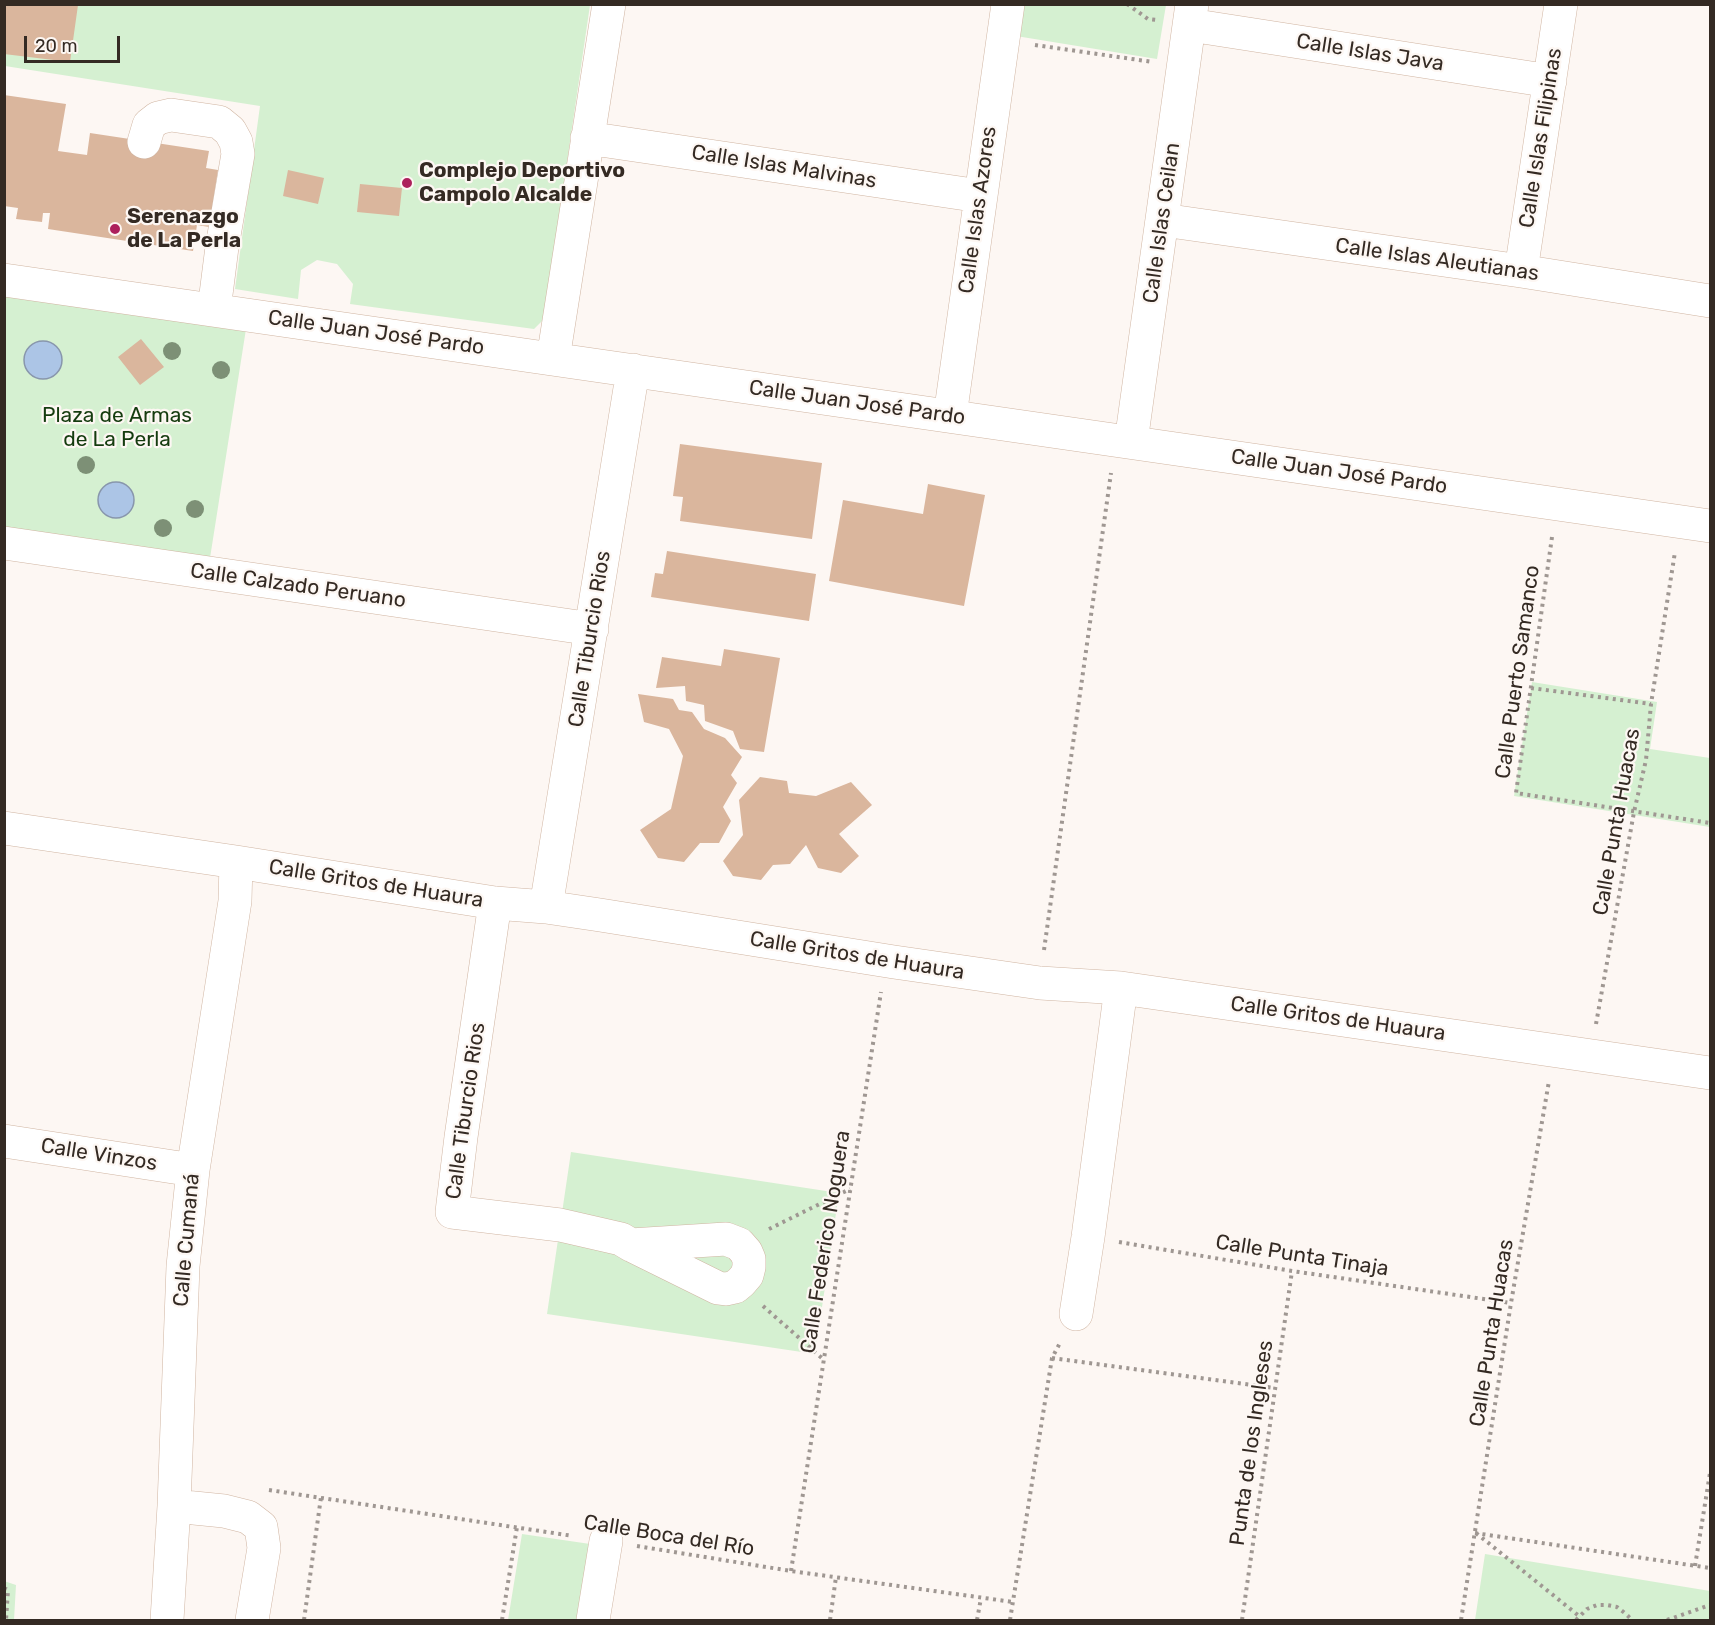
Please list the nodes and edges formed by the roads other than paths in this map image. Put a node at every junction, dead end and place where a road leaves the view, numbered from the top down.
1 (609, 4) edge
2 (1561, 4) edge
3 (1003, 5) edge
4 (1191, 15) edge
5 (1550, 81) junction
6 (587, 138) junction
7 (144, 142) dead end
8 (980, 196) junction
9 (1163, 220) junction
10 (1521, 271) junction
11 (4, 280) edge
12 (1710, 301) edge
13 (214, 310) junction
14 (553, 359) junction
15 (633, 370) junction
16 (950, 416) junction
17 (1123, 441) junction
18 (1695, 524) edge
19 (4, 543) edge
20 (592, 628) junction
21 (4, 828) edge
22 (236, 862) junction
23 (495, 903) junction
24 (546, 908) junction
25 (1121, 988) junction
26 (1710, 1073) edge
27 (4, 1141) edge
28 (193, 1170) junction
29 (631, 1245) junction
30 (1076, 1314) road end
31 (174, 1506) junction
32 (606, 1541) road end
33 (167, 1620) edge
34 (252, 1620) edge
35 (593, 1620) edge

1 - 6 street
2 - 5 street, Calle Islas Filipinas
3 - 8 street, Calle Islas Azores
4 - 5 street, Calle Islas Java
4 - 9 street, Calle Islas Ceilan
5 - 10 street, Calle Islas Filipinas
6 - 8 street, Calle Islas Malvinas
6 - 14 street
7 - 13 street
8 - 16 street, Calle Islas Azores
9 - 10 street, Calle Islas Aleutianas
9 - 17 street, Calle Islas Ceilan
10 - 12 street, Calle Islas Aleutianas
11 - 13 street, Calle Juan José Pardo
13 - 14 street, Calle Juan José Pardo
14 - 15 street, Calle Juan José Pardo
15 - 16 street, Calle Juan José Pardo
15 - 20 street, Calle Tiburcio Rios
16 - 17 street, Calle Juan José Pardo
17 - 18 street, Calle Juan José Pardo
19 - 20 street, Calle Calzado Peruano
20 - 24 street, Calle Tiburcio Rios
21 - 22 street, Calle Gritos de Huaura
22 - 23 street, Calle Gritos de Huaura
22 - 28 street, Calle Cumaná
23 - 24 street, Calle Gritos de Huaura
23 - 29 street, Calle Tiburcio Rios
24 - 25 street, Calle Gritos de Huaura
25 - 26 street, Calle Gritos de Huaura
25 - 30 street
27 - 28 street, Calle Vinzos
28 - 31 street, Calle Cumaná
29 - 29 street
31 - 33 street, Calle Cumaná
31 - 34 street
32 - 35 street

